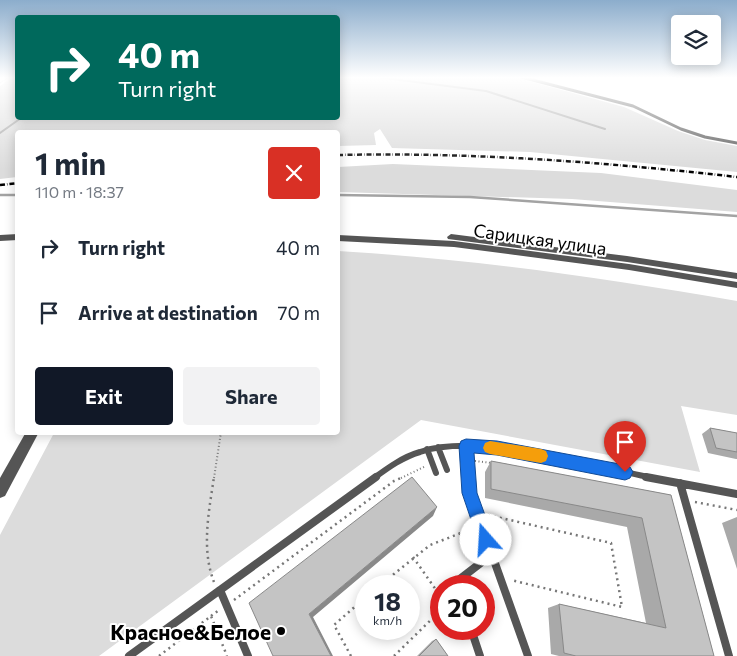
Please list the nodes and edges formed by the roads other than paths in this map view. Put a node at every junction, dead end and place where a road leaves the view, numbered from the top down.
1 (636, 108) edge
2 (737, 143) edge
3 (340, 231) edge
4 (15, 237) edge
5 (0, 238) edge
6 (340, 238) edge
7 (0, 244) edge
8 (15, 244) edge
9 (737, 276) edge
10 (737, 285) edge
11 (31, 435) edge
12 (466, 446) junction
13 (438, 447) junction
14 (427, 449) junction
15 (447, 470) dead end
16 (436, 473) dead end
17 (680, 483) junction
18 (0, 491) edge
19 (737, 494) edge
20 (491, 555) junction
21 (465, 575) edge
22 (220, 590) junction
23 (475, 640) edge
24 (129, 656) edge
25 (248, 656) edge
26 (480, 656) edge
27 (528, 656) edge
28 (729, 656) edge

1 - 2 lane
3 - 9 street, Сарицкая улица
4 - 5 street
6 - 10 street, Сарицкая улица
7 - 8 street
11 - 18 street
12 - 13 lane
12 - 17 lane
12 - 20 lane
13 - 14 lane
13 - 15 lane
14 - 16 lane
14 - 22 lane
17 - 19 lane
17 - 28 lane
20 - 21 lane
20 - 27 lane
22 - 24 lane
22 - 25 lane
23 - 26 lane

